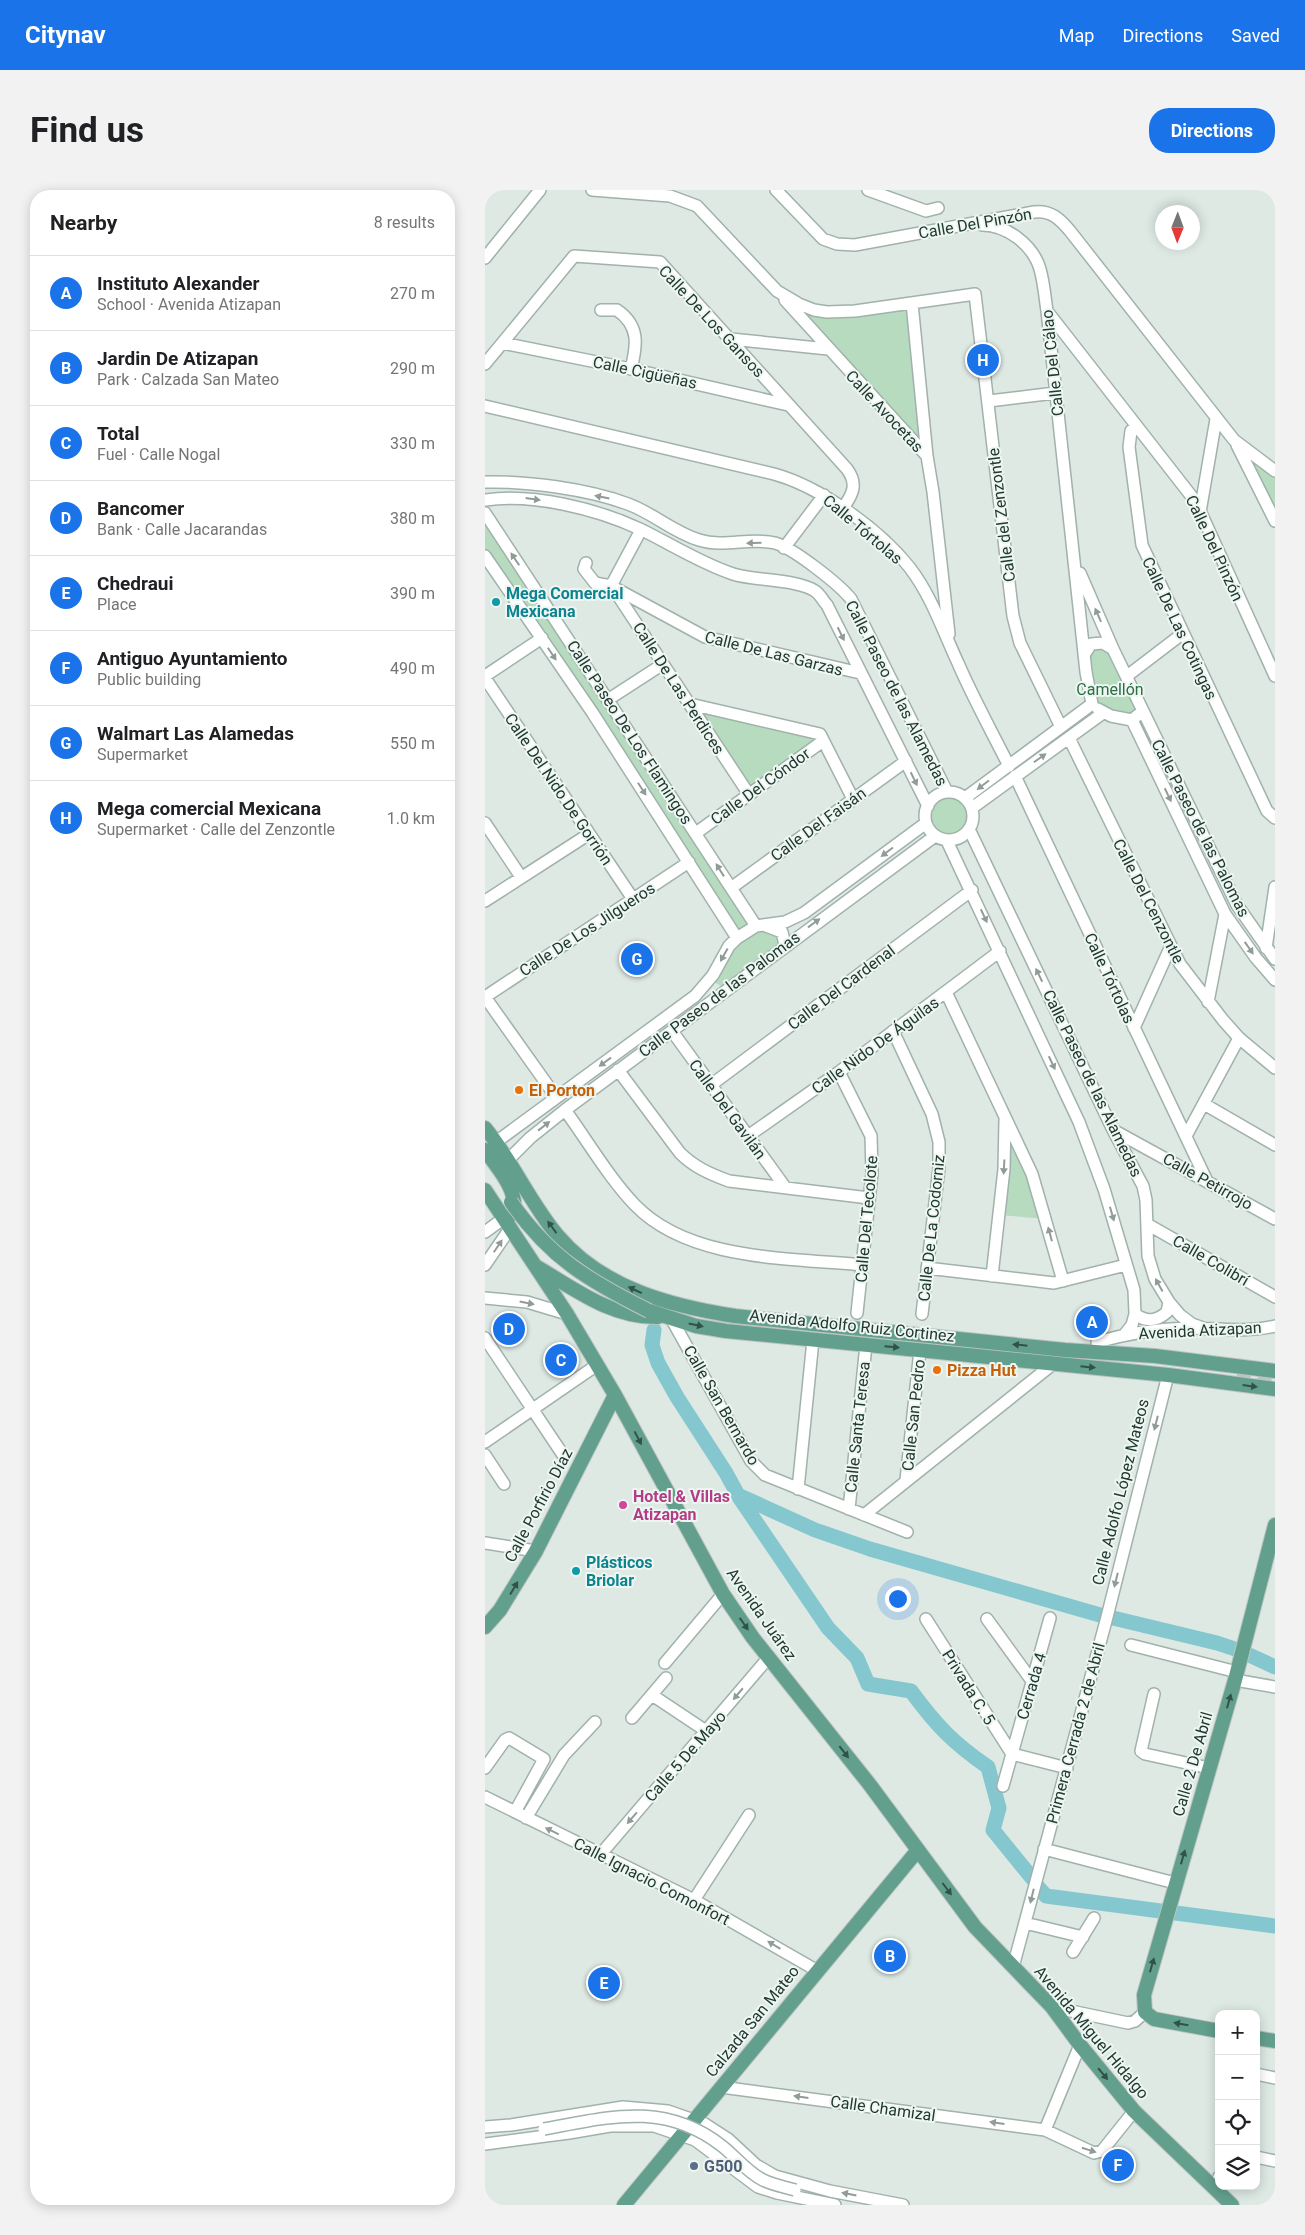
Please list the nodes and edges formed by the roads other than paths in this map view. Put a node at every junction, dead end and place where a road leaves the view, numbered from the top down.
1 (540, 190) edge
2 (592, 190) edge
3 (776, 190) edge
4 (868, 190) edge
5 (938, 208) dead end
6 (952, 228) junction
7 (485, 258) edge
8 (777, 291) junction
9 (912, 302) junction
10 (601, 310) dead end
11 (1047, 311) junction
12 (731, 339) junction
13 (502, 343) junction
14 (828, 349) junction
15 (485, 364) edge
16 (631, 369) junction
17 (1055, 393) junction
18 (989, 401) junction
19 (788, 405) junction
20 (485, 406) edge
21 (1216, 419) junction
22 (1137, 426) junction
23 (1234, 440) junction
24 (927, 456) junction
25 (1275, 471) edge
26 (485, 474) edge
27 (485, 482) edge
28 (530, 483) junction
29 (824, 495) junction
30 (485, 500) edge
31 (843, 508) junction
32 (1200, 512) junction
33 (485, 514) edge
34 (1275, 521) edge
35 (641, 530) junction
36 (699, 540) junction
37 (784, 548) junction
38 (485, 556) edge
39 (691, 556) junction
40 (586, 563) dead end
41 (1076, 563) junction
42 (827, 577) junction
43 (611, 586) junction
44 (817, 592) junction
45 (1182, 634) junction
46 (542, 638) junction
47 (951, 644) junction
48 (1113, 649) junction
49 (1084, 655) junction
50 (663, 664) junction
51 (860, 673) junction
52 (1127, 676) junction
53 (1275, 676) edge
54 (485, 677) edge
55 (609, 699) junction
56 (690, 704) junction
57 (1092, 704) junction
58 (1141, 707) junction
59 (1103, 714) junction
60 (1132, 720) junction
61 (1061, 727) junction
62 (1069, 738) junction
63 (823, 740) junction
64 (906, 761) junction
65 (1012, 771) junction
66 (947, 792) junction
67 (748, 793) junction
68 (853, 798) junction
69 (969, 803) junction
70 (928, 806) junction
71 (1275, 818) edge
72 (485, 823) edge
73 (926, 823) junction
74 (969, 829) junction
75 (696, 833) junction
76 (589, 834) junction
77 (935, 836) junction
78 (947, 841) junction
79 (689, 862) junction
80 (521, 877) junction
81 (1275, 887) edge
82 (731, 888) junction
83 (972, 890) junction
84 (633, 899) junction
85 (485, 901) edge
86 (1225, 914) junction
87 (760, 926) junction
88 (737, 938) junction
89 (785, 945) junction
90 (1170, 948) junction
91 (1266, 948) junction
92 (1000, 951) junction
93 (1275, 959) edge
94 (713, 975) junction
95 (1275, 980) edge
96 (729, 988) junction
97 (946, 992) junction
98 (485, 997) edge
99 (1208, 1002) junction
100 (1133, 1028) junction
101 (672, 1030) junction
102 (893, 1031) junction
103 (1239, 1038) junction
104 (1275, 1068) edge
105 (618, 1070) junction
106 (839, 1072) junction
107 (711, 1085) junction
108 (556, 1097) junction
109 (1204, 1104) junction
110 (565, 1110) junction
111 (1005, 1118) junction
112 (518, 1125) junction
113 (485, 1128) edge
114 (1113, 1130) junction
115 (748, 1136) junction
116 (1186, 1136) junction
117 (529, 1138) junction
118 (1275, 1145) edge
119 (491, 1146) edge
120 (509, 1159) junction
121 (485, 1166) edge
122 (1206, 1179) junction
123 (785, 1187) junction
124 (485, 1190) edge
125 (869, 1198) junction
126 (1275, 1219) edge
127 (508, 1222) junction
128 (1147, 1224) junction
129 (485, 1232) edge
130 (585, 1263) junction
131 (485, 1265) edge
132 (862, 1265) junction
133 (1126, 1265) junction
134 (535, 1266) junction
135 (927, 1268) junction
136 (992, 1276) junction
137 (1063, 1281) junction
138 (568, 1285) junction
139 (1275, 1297) edge
140 (485, 1298) edge
141 (1169, 1302) junction
142 (857, 1313) dead end
143 (567, 1314) junction
144 (922, 1314) dead end
145 (1135, 1314) junction
146 (668, 1318) junction
147 (1275, 1326) edge
148 (1206, 1329) junction
149 (1125, 1334) junction
150 (485, 1338) edge
151 (813, 1340) junction
152 (1097, 1342) dead end
153 (866, 1345) junction
154 (919, 1350) junction
155 (1155, 1356) junction
156 (1053, 1364) junction
157 (597, 1365) junction
158 (1275, 1371) edge
159 (1237, 1374) tunnel mouth
160 (1168, 1376) junction
161 (1275, 1389) edge
162 (615, 1395) junction
163 (532, 1408) junction
164 (485, 1442) edge
165 (563, 1454) dead end
166 (485, 1455) edge
167 (906, 1480) junction
168 (504, 1484) dead end
169 (798, 1488) junction
170 (849, 1509) junction
171 (864, 1515) junction
172 (1275, 1525) edge
173 (907, 1532) dead end
174 (485, 1543) edge
175 (536, 1551) junction
176 (723, 1594) junction
177 (1107, 1617) joint
178 (1050, 1618) dead end
179 (926, 1619) dead end
180 (987, 1619) dead end
181 (485, 1627) edge
182 (1131, 1645) dead end
183 (769, 1657) junction
184 (665, 1663) dead end
185 (1236, 1676) junction
186 (666, 1678) dead end
187 (1032, 1681) junction
188 (1275, 1687) edge
189 (1154, 1694) dead end
190 (652, 1696) junction
191 (632, 1718) dead end
192 (595, 1722) dead end
193 (706, 1731) junction
194 (1012, 1754) junction
195 (485, 1768) edge
196 (1067, 1768) junction
197 (1209, 1768) junction
198 (1003, 1786) dead end
199 (485, 1796) edge
200 (515, 1812) junction
201 (749, 1815) dead end
202 (526, 1818) junction
203 (1044, 1849) junction
204 (918, 1850) junction
205 (600, 1855) junction
206 (909, 1861) junction
207 (927, 1862) junction
208 (1175, 1883) junction
209 (695, 1900) junction
210 (1094, 1918) dead end
211 (1025, 1923) junction
212 (1083, 1936) junction
213 (1073, 1952) dead end
214 (1013, 1967) junction
215 (816, 1970) junction
216 (1052, 2007) junction
217 (1145, 2012) junction
218 (1215, 2030) edge
219 (1260, 2039) edge
220 (1275, 2041) edge
221 (1080, 2045) junction
222 (1260, 2075) edge
223 (1275, 2078) edge
224 (721, 2087) junction
225 (671, 2111) junction
226 (1134, 2111) junction
227 (695, 2119) junction
228 (511, 2125) junction
229 (485, 2127) edge
230 (666, 2128) junction
231 (712, 2128) junction
232 (1045, 2130) junction
233 (529, 2131) junction
234 (682, 2134) junction
235 (516, 2140) junction
236 (700, 2143) junction
237 (485, 2144) edge
238 (1260, 2158) edge
239 (1275, 2161) edge
240 (1215, 2182) edge
241 (1221, 2190) edge
242 (830, 2191) junction
243 (811, 2194) junction
244 (831, 2204) edge
245 (624, 2205) edge
246 (903, 2205) edge
247 (1231, 2205) edge

1 - 7 street
2 - 8 street
3 - 6 street, Calle Del Pinzón
4 - 5 street
6 - 11 street, Calle Del Cálao
6 - 21 street, Calle Del Pinzón
8 - 9 street
8 - 14 street, Calle Avocetas
9 - 18 street, Calle del Zenzontle
9 - 24 street
10 - 16 street
11 - 17 street, Calle Del Cálao
11 - 22 street, Calle Del Pinzón
12 - 13 street, Calle De Los Gansos
12 - 14 street
12 - 19 street, Calle De Los Gansos
13 - 15 street, Calle De Los Gansos
13 - 16 street, Calle Cigüeñas
14 - 24 street, Calle Avocetas
16 - 19 street, Calle Cigüeñas
17 - 18 street
17 - 41 street, Calle Del Cálao
18 - 61 street, Calle del Zenzontle
19 - 31 street, Calle De Los Gansos
20 - 29 street, Calle Tórtolas
21 - 23 street, Calle Del Pinzón
21 - 32 street
22 - 32 street, Calle Del Pinzón
22 - 45 street, Calle De Las Cotingas
23 - 25 street
23 - 34 street
24 - 47 street, Calle Avocetas
26 - 28 street
27 - 28 street, Calle Paseo de las Alamedas
36 -> 28 street, Calle Paseo de las Alamedas
29 - 31 street, Calle Tórtolas
29 - 37 street
30 -> 35 street
31 - 47 street, Calle Tórtolas
32 - 53 street, Calle Del Pinzón
55 -> 33 street, Calle Paseo De Los Flamingos
35 - 39 street
35 - 43 street
37 -> 36 street, Calle Paseo de las Alamedas
36 - 39 street
37 - 42 street, Calle Paseo de las Alamedas
38 - 46 street, Calle Paseo De Los Flamingos
39 - 44 street
40 - 43 street, Calle De Las Garzas
48 -> 41 street, Calle Del Cálao
41 - 49 street, Calle Del Cálao
42 - 44 street
42 - 66 street, Calle Paseo de las Alamedas
43 - 50 street, Calle De Las Perdices
43 - 51 street, Calle De Las Garzas
44 -> 51 street, Calle Paseo de las Alamedas
45 - 52 street
45 - 71 street, Calle De Las Cotingas
46 - 54 street
46 -> 79 street, Calle Paseo De Los Flamingos
47 - 65 street, Calle Tórtolas
48 - 49 street
48 - 52 street, Calle Del Cálao
49 - 57 street, Calle Del Cálao
50 - 55 street
50 - 56 street, Calle De Las Perdices
51 - 64 street, Calle Paseo de las Alamedas
52 - 58 street, Calle Del Cálao
54 - 76 street, Calle Del Nido De Gorrión
55 - 75 street, Calle Paseo De Los Flamingos
56 - 63 street
56 - 67 street, Calle De Las Perdices
57 - 59 street
57 - 61 street
58 - 60 street
58 - 91 street, Calle Paseo de las Palomas
59 - 60 street
59 - 62 street
60 -> 86 street, Calle Paseo de las Palomas
61 - 65 street
65 -> 62 street
62 - 90 street, Calle Del Cenzontle
63 - 67 street, Calle Del Cóndor
63 - 68 street
64 - 68 street, Calle Del Faisán
64 -> 70 street, Calle Paseo de las Alamedas
65 - 69 street
65 - 100 street, Calle Tórtolas
66 - 69 street
66 - 70 street
67 - 75 street, Calle Del Cóndor
68 - 82 street, Calle Del Faisán
69 - 74 street
70 - 73 street
72 - 80 street
73 - 77 street
73 -> 87 street, Calle Paseo de las Palomas
74 - 78 street
114 -> 74 street, Calle Paseo de las Alamedas
82 -> 75 street, Calle Paseo De Los Flamingos
76 - 80 street
76 - 84 street, Calle Del Nido De Gorrión
77 - 78 street
89 -> 77 street, Calle Paseo de las Palomas
78 - 83 street, Calle Paseo de las Alamedas
79 - 84 street, Calle De Los Jilgueros
79 - 88 street, Calle Paseo De Los Flamingos
80 - 85 street
81 - 91 street
82 - 87 street, Calle Paseo De Los Flamingos
83 -> 92 street, Calle Paseo de las Alamedas
83 - 107 street, Calle Del Cardenal
84 - 98 street, Calle De Los Jilgueros
86 -> 95 street, Calle Paseo de las Palomas
86 - 99 street
87 - 88 street, Calle Paseo de las Palomas
87 - 89 street
88 -> 94 street, Calle Paseo de las Palomas
89 - 96 street, Calle Paseo de las Palomas
90 - 99 street, Calle Del Cenzontle
90 - 100 street
91 - 93 street, Calle Paseo de las Palomas
92 - 97 street, Calle Nido De Águilas
92 -> 133 street, Calle Paseo de las Alamedas
94 - 96 street
94 -> 108 street, Calle Paseo de las Palomas
96 - 101 street, Calle Paseo de las Palomas
97 - 102 street, Calle Nido De Águilas
97 - 111 street
98 - 108 street
99 - 103 street, Calle Del Cenzontle
100 - 116 street, Calle Tórtolas
101 - 105 street, Calle Paseo de las Palomas
101 - 107 street, Calle Del Gavilán
102 - 106 street, Calle Nido De Águilas
102 - 135 street, Calle De La Codorniz
103 - 104 street, Calle Del Cenzontle
103 - 109 street
105 - 110 street, Calle Paseo de las Palomas
105 - 123 street
106 - 115 street, Calle Nido De Águilas
106 - 125 street, Calle Del Tecolote
107 - 115 street, Calle Del Gavilán
108 - 112 street, Calle Paseo de las Palomas
109 - 116 street
109 - 118 street
117 -> 110 street, Calle Paseo de las Palomas
110 - 132 street
111 -> 136 street
137 -> 111 street
112 - 117 street
112 - 119 street, Calle Paseo de las Palomas
113 - 119 main road
114 - 122 street, Calle Petirrojo
114 - 128 street, Calle Paseo de las Alamedas
115 - 123 street, Calle Del Gavilán
116 - 122 street, Calle Tórtolas
117 - 120 street, Calle Paseo de las Palomas
119 - 120 main road
119 - 127 main road
130 -> 120 main road, Avenida Adolfo Ruiz Cortinez
121 - 146 main road, Avenida Adolfo Ruiz Cortinez, bridge
122 - 126 street, Calle Petirrojo
123 - 125 street
124 - 127 main road
125 - 132 street, Calle Del Tecolote
127 - 129 street
131 -> 127 street
127 - 134 main road, Avenida Juárez
128 - 139 street, Calle Colibrí
141 -> 128 street, Calle Paseo de las Alamedas
130 - 138 main road
155 -> 130 main road, Avenida Adolfo Ruiz Cortinez
132 - 142 street, Calle Del Tecolote
133 - 137 street
133 - 145 street, Calle Paseo de las Alamedas
134 - 138 main road
134 - 143 main road, Avenida Juárez
135 - 136 street
135 - 144 street, Calle De La Codorniz
136 - 137 street
138 - 146 main road
140 -> 143 street
141 - 145 street
141 - 148 street, Calle Paseo de las Alamedas
143 - 157 main road, Avenida Juárez
145 - 149 street
146 -> 151 main road, Avenida Adolfo Ruiz Cortinez
146 - 169 street, Calle San Bernardo
147 - 148 street, Avenida Atizapan
148 - 149 street, Avenida Atizapan
149 - 152 street, Avenida Atizapan
150 - 163 street
151 - 153 main road, Avenida Adolfo Ruiz Cortinez
151 - 169 street
153 -> 154 main road, Avenida Adolfo Ruiz Cortinez
153 - 170 street, Calle Santa Teresa
154 - 156 main road, Avenida Adolfo Ruiz Cortinez
154 - 167 street, Calle San Pedro
155 - 158 main road, Avenida Adolfo Ruiz Cortinez
155 - 159 main road
156 -> 160 main road, Avenida Adolfo Ruiz Cortinez
156 - 167 street
157 - 162 main road, Avenida Juárez
157 - 163 street
160 -> 161 main road, Avenida Adolfo Ruiz Cortinez
160 -> 177 street, Calle Adolfo López Mateos
162 - 175 main road, Calle Porfirio Díaz
162 -> 176 main road, Avenida Juárez
163 - 164 street
163 - 165 street
166 - 168 street
167 - 171 street
169 - 170 street, Calle San Bernardo
170 - 171 street, Calle San Bernardo
171 - 173 street, Calle San Bernardo
172 - 185 main road, Calle 2 De Abril
174 - 175 street
181 -> 175 main road, Calle Porfirio Díaz
176 -> 183 main road, Avenida Juárez
176 - 184 street
177 - 196 street, Primera Cerrada 2 de Abril
178 - 187 street, Cerrada 4
179 - 194 street, Privada C. 5
180 - 187 street
182 - 185 street
183 -> 193 street, Calle 5 De Mayo
183 -> 204 main road, Avenida Juárez
185 - 188 street
197 -> 185 main road, Calle 2 De Abril
186 - 190 street
187 - 194 street, Cerrada 4
189 - 197 street
190 - 191 street
190 - 193 street
192 - 202 street
193 -> 205 street, Calle 5 De Mayo
194 - 196 street
194 - 198 street, Cerrada 4
195 - 200 street
196 - 203 street, Primera Cerrada 2 de Abril
208 -> 197 main road, Calle 2 De Abril
199 - 200 street, Calle Ignacio Comonfort
200 - 202 street, Calle Ignacio Comonfort
201 - 209 street
205 -> 202 street, Calle Ignacio Comonfort
203 - 208 street
203 -> 211 street, Primera Cerrada 2 de Abril
204 - 206 main road, Calzada San Mateo
204 - 207 main road, Avenida Miguel Hidalgo
205 - 209 street, Calle Ignacio Comonfort
206 - 207 main road
206 - 215 main road, Calzada San Mateo
207 -> 214 main road, Avenida Miguel Hidalgo
217 -> 208 main road, Calle 2 De Abril
215 -> 209 street, Calle Ignacio Comonfort
210 - 212 street
211 - 212 street
211 - 214 street, Primera Cerrada 2 de Abril
212 - 213 street
214 - 216 main road, Avenida Miguel Hidalgo
215 - 224 main road, Calzada San Mateo
216 - 217 street
216 - 221 main road, Avenida Miguel Hidalgo
218 -> 217 main road
219 - 220 main road
221 -> 226 main road, Avenida Miguel Hidalgo
221 - 232 street
222 - 223 street
224 - 227 main road, Calzada San Mateo
232 -> 224 street, Calle Chamizal
225 - 227 street
225 - 228 street
225 - 230 street
232 -> 226 street, Calle Chamizal
226 - 240 main road, Avenida Miguel Hidalgo
227 - 231 street
227 - 234 main road, Calzada San Mateo
228 - 229 street
228 - 233 street
230 - 234 street
230 - 235 street
231 - 236 street
231 - 242 street
233 - 235 street
233 - 243 street, bridge
234 - 236 street
234 - 245 main road, Calzada San Mateo
235 - 237 street
236 - 244 street
238 - 239 street
241 - 247 main road, Avenida Miguel Hidalgo
242 - 243 street
246 -> 242 street
243 - 244 street

